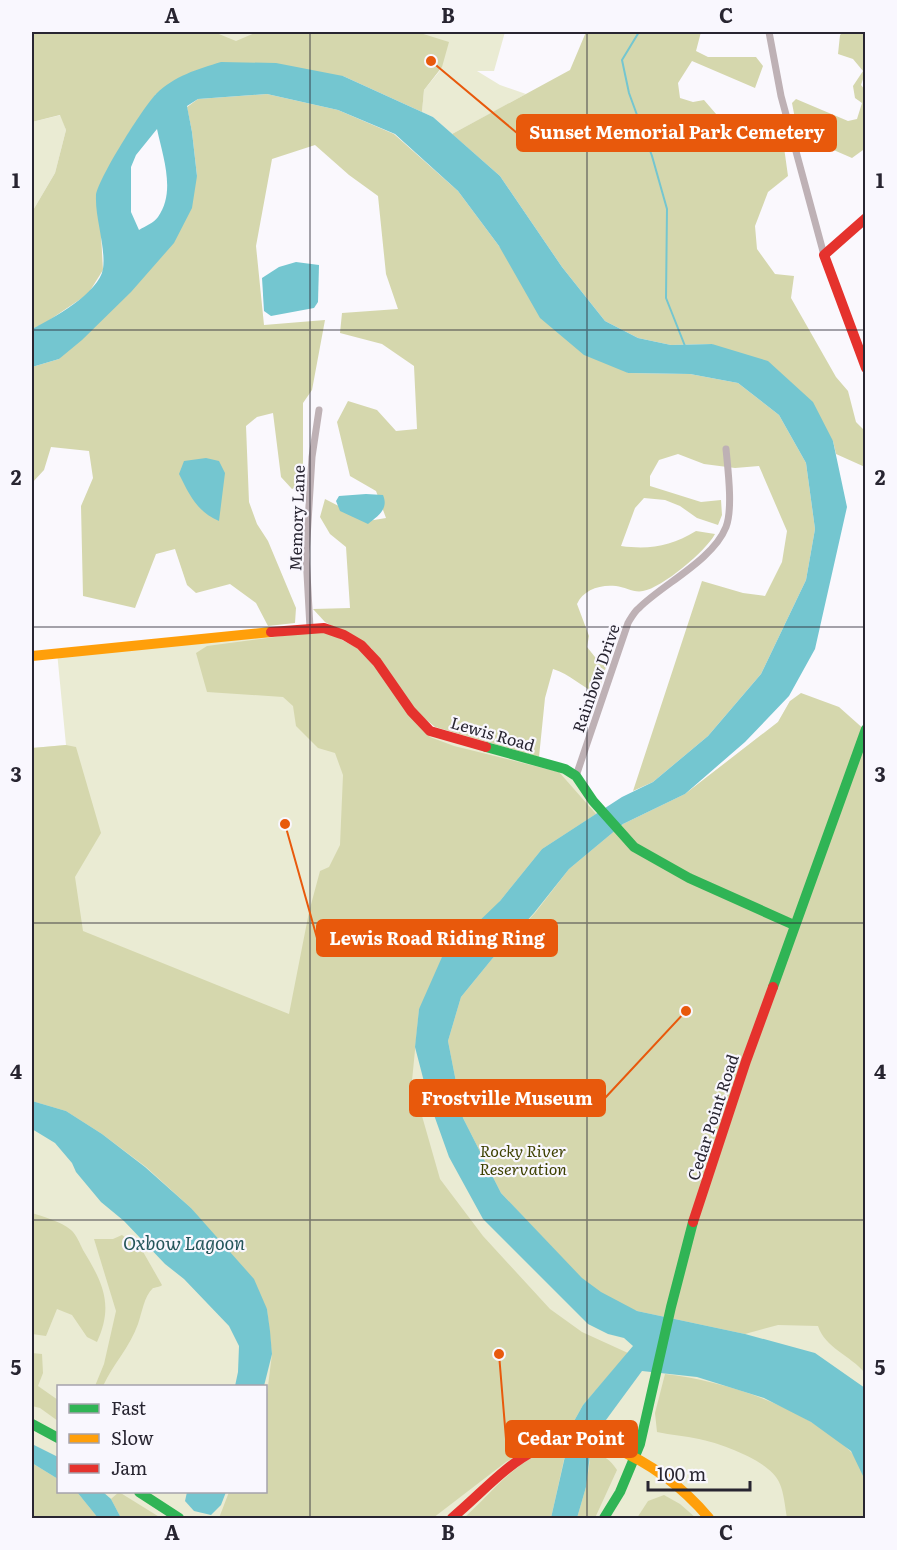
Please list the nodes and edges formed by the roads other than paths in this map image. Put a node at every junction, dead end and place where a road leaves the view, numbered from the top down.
1 (769, 32) edge
2 (866, 218) edge
3 (824, 255) junction
4 (866, 368) edge
5 (319, 410) dead end
6 (726, 449) dead end
7 (310, 628) junction
8 (32, 656) edge
9 (866, 729) edge
10 (576, 776) junction
11 (794, 925) junction
12 (32, 1424) edge
13 (57, 1437) edge
14 (635, 1457) junction
15 (143, 1493) edge
16 (179, 1518) edge
17 (452, 1518) edge
18 (604, 1518) edge
19 (708, 1518) edge

1 - 3 street
2 - 3 street
3 - 4 street
5 - 7 street, Memory Lane
6 - 10 street, Rainbow Drive
7 - 8 street, Lewis Road
7 - 10 street, Lewis Road
9 - 11 street, Cedar Point Road
10 - 11 street
11 - 14 street, Cedar Point Road
12 - 13 street
14 - 17 street
14 - 18 street, Cedar Point Road
14 - 19 street
15 - 16 street

